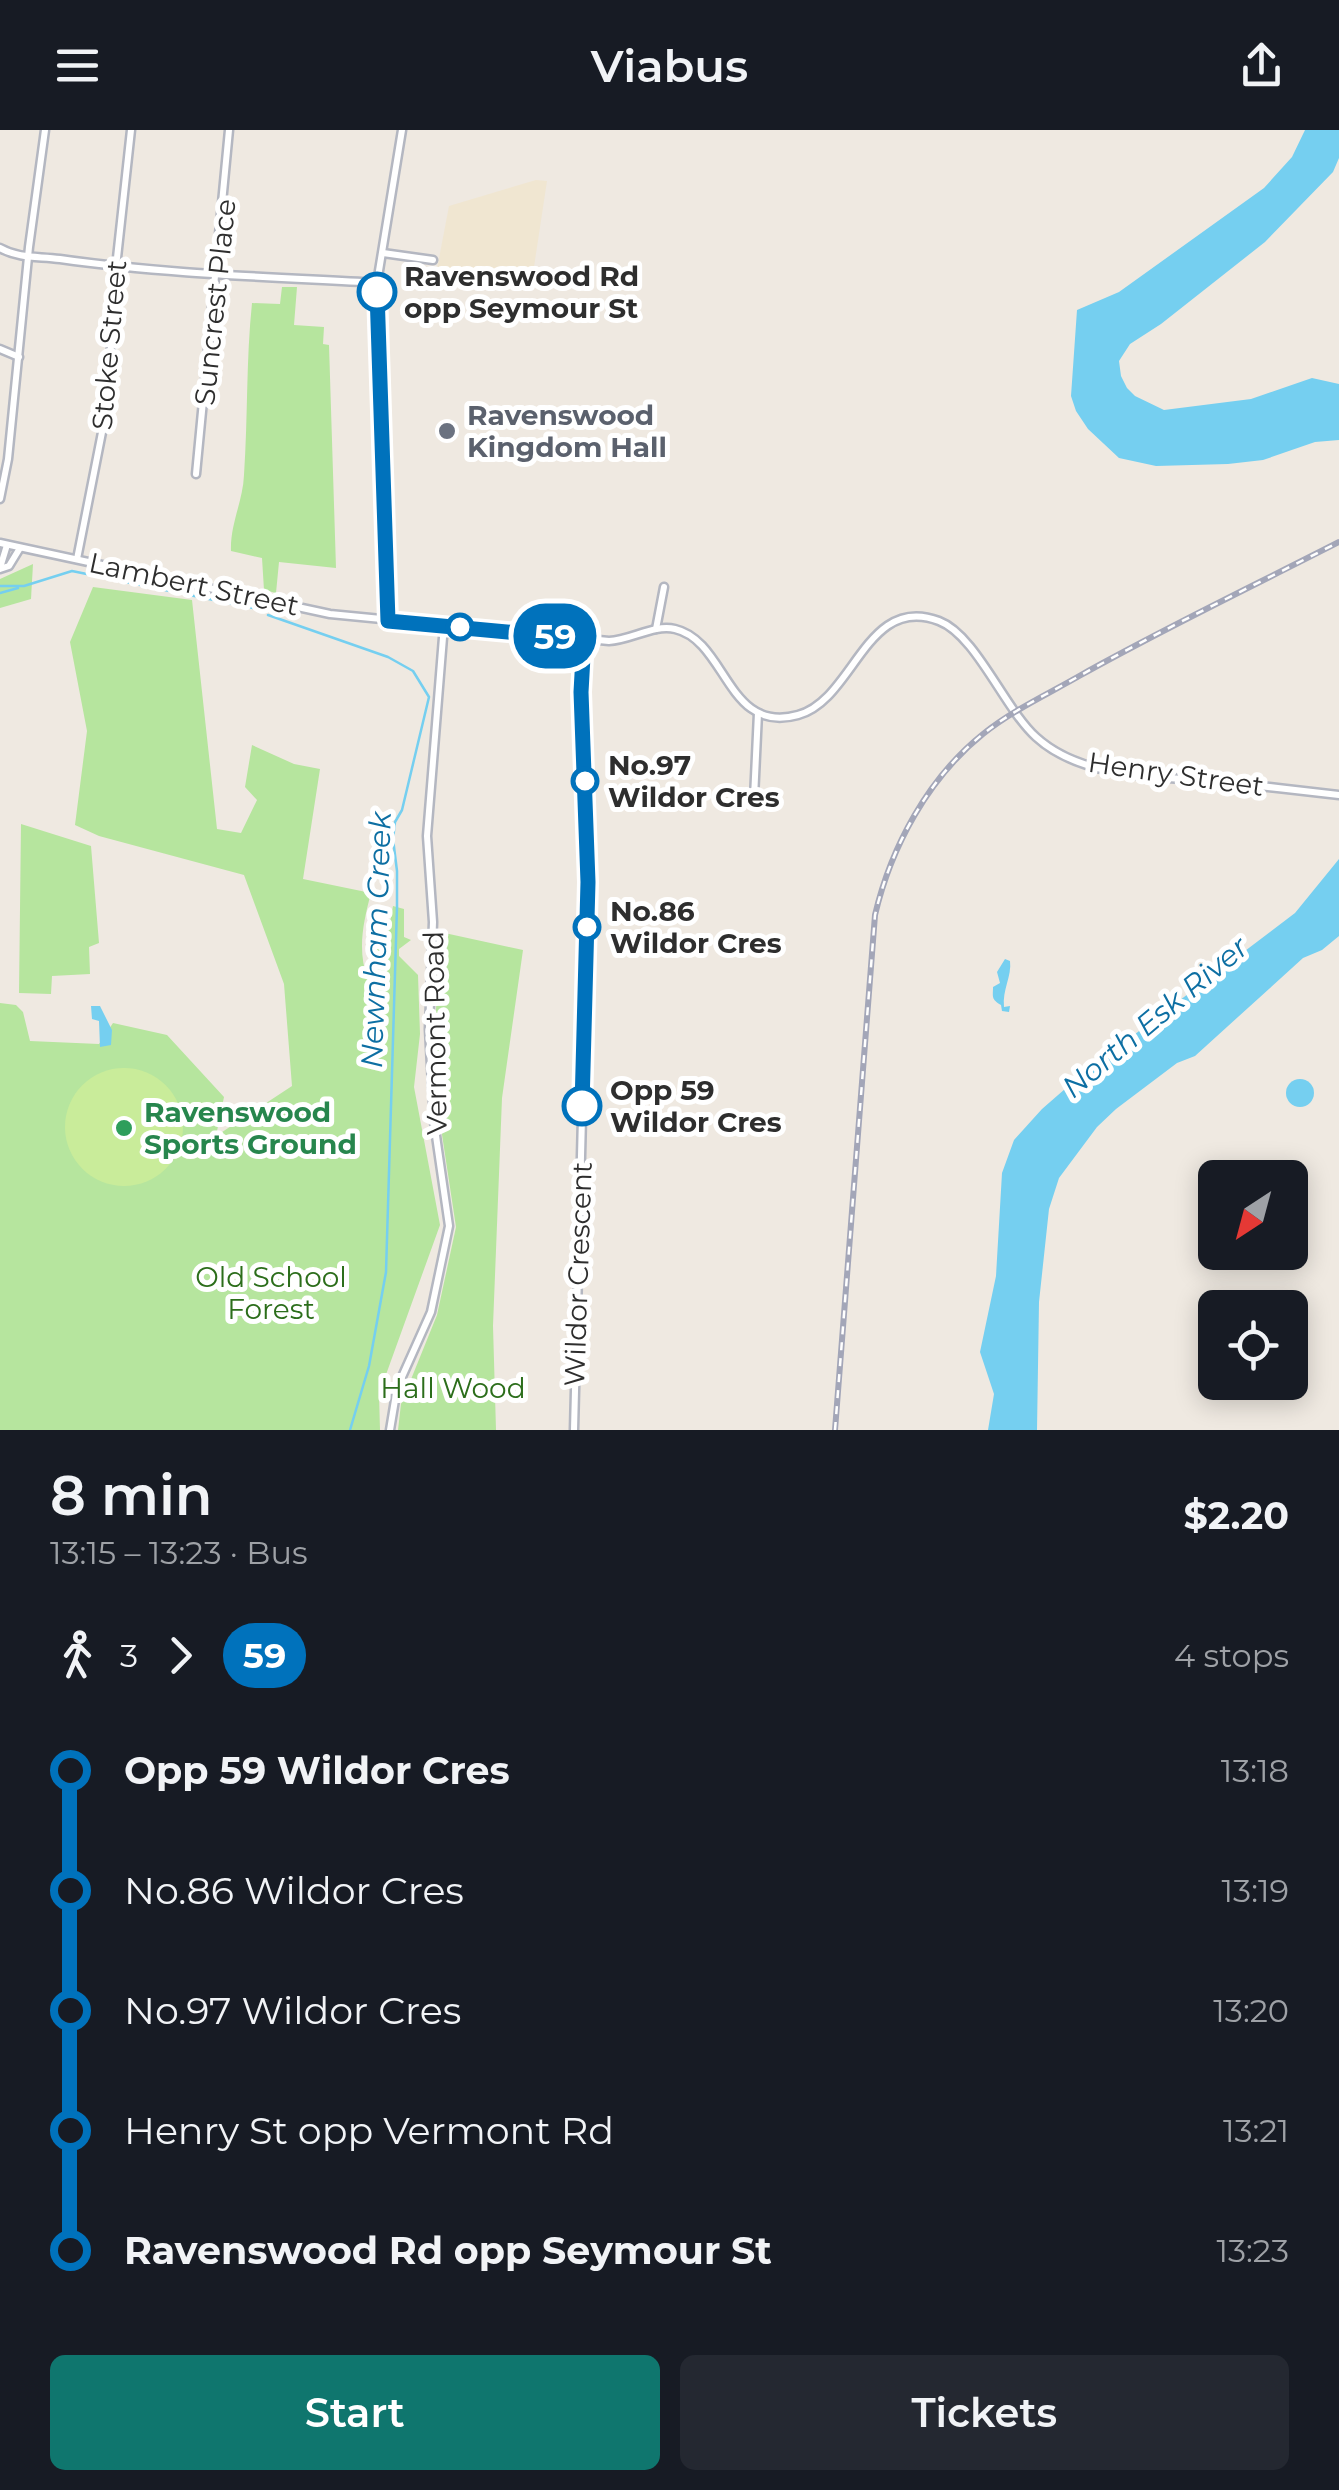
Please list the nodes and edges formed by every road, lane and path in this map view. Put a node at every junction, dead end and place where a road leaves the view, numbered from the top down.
1 (45, 130) edge
2 (131, 130) edge
3 (229, 130) edge
4 (402, 130) edge
5 (0, 248) edge
6 (382, 253) junction
7 (28, 258) junction
8 (433, 260) dead end
9 (116, 267) junction
10 (218, 273) junction
11 (377, 283) junction
12 (0, 349) edge
13 (19, 357) junction
14 (0, 441) edge
15 (9, 444) junction
16 (196, 474) dead end
17 (0, 500) edge
18 (4, 544) edge
19 (20, 548) junction
20 (77, 558) junction
21 (0, 569) edge
22 (664, 587) dead end
23 (388, 621) junction
24 (444, 625) junction
25 (656, 629) junction
26 (584, 639) junction
27 (758, 713) junction
28 (1339, 796) edge
29 (754, 798) dead end
30 (390, 1430) edge
31 (574, 1430) edge

1 - 7 street
2 - 9 street, Stoke Street
3 - 10 street, Suncrest Place
4 - 6 street
5 - 7 street
6 - 8 street
6 - 11 street
7 - 9 street
7 - 13 street
9 - 10 street
9 - 20 street, Stoke Street
10 - 11 street
10 - 16 street, Suncrest Place
11 - 23 street
12 - 13 street
13 - 15 street
14 - 15 street
15 - 17 street
18 - 19 street, Lambert Street
18 - 21 street
19 - 20 street, Lambert Street
19 - 21 street
20 - 23 street, Lambert Street
22 - 25 street
23 - 24 street
24 - 26 street
24 - 30 street, Vermont Road
25 - 26 street
25 - 27 street
26 - 31 street, Wildor Crescent
27 - 28 street, Henry Street
27 - 29 street

